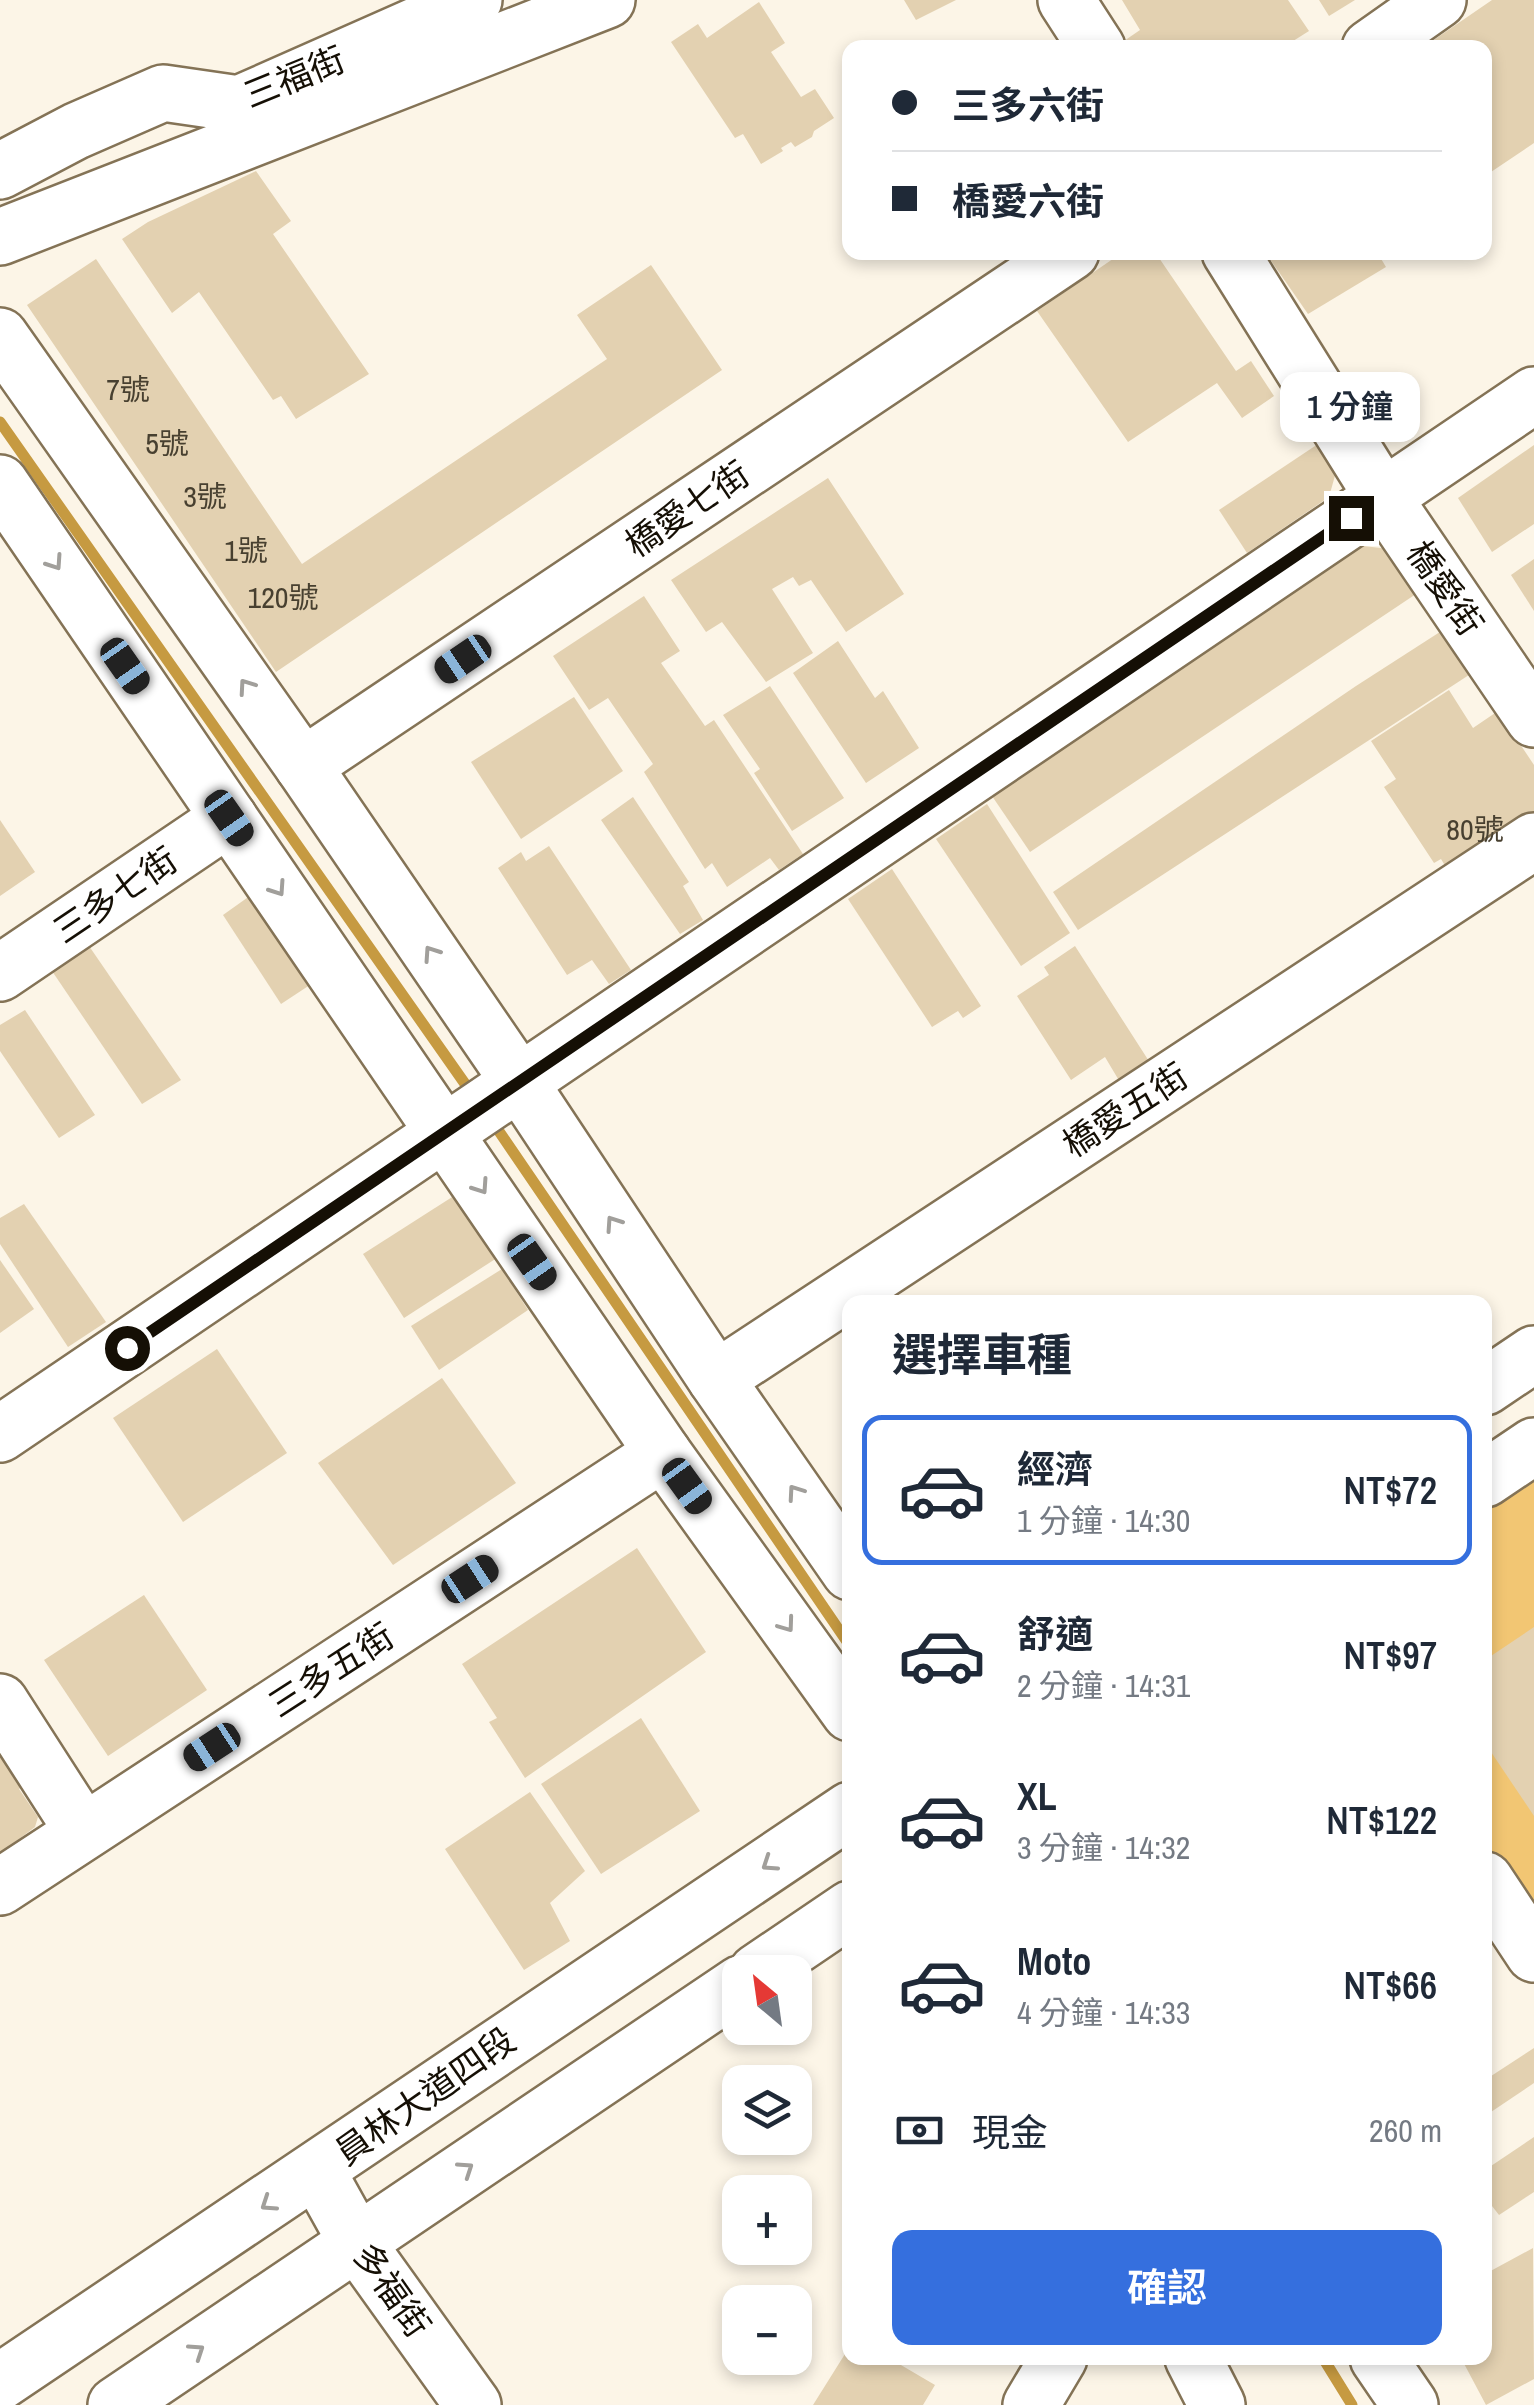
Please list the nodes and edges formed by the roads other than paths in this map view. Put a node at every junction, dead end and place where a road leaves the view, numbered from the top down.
1 (474, 0) edge
2 (607, 0) edge
3 (1066, 0) edge
4 (1438, 0) edge
5 (1092, 40) edge
6 (1381, 40) edge
7 (0, 171) edge
8 (0, 237) edge
9 (1059, 260) edge
10 (1235, 260) edge
11 (0, 336) edge
12 (1534, 396) edge
13 (0, 483) edge
14 (1383, 496) junction
15 (1534, 719) edge
16 (302, 766) junction
17 (229, 818) junction
18 (1534, 841) edge
19 (0, 973) edge
20 (520, 1083) junction
21 (445, 1134) junction
22 (844, 1295) edge
23 (842, 1296) edge
24 (1534, 1354) edge
25 (716, 1379) junction
26 (1492, 1381) edge
27 (0, 1434) edge
28 (1534, 1446) edge
29 (664, 1454) junction
30 (1492, 1474) edge
31 (842, 1560) edge
32 (0, 1702) edge
33 (842, 1702) edge
34 (842, 1815) edge
35 (84, 1831) junction
36 (0, 1887) edge
37 (1492, 1891) edge
38 (842, 1914) edge
39 (1534, 1954) edge
40 (782, 1955) edge
41 (722, 1996) edge
42 (317, 2171) junction
43 (357, 2243) junction
44 (1056, 2365) edge
45 (1196, 2365) edge
46 (1383, 2365) edge
47 (0, 2382) edge
48 (116, 2405) edge
49 (474, 2405) edge
50 (1031, 2405) edge
51 (1217, 2405) edge
52 (1410, 2405) edge

1 - 7 street, 三福街
2 - 8 street
3 - 5 street
4 - 6 street
9 - 16 street, 橋愛七街
10 - 14 street, 橋愛街
16 -> 11 street
12 - 14 street
13 -> 17 street
14 - 15 street, 橋愛街
14 - 20 street
20 -> 16 street
17 - 19 street, 三多七街
17 -> 21 street
18 - 22 street, 橋愛五街
20 - 21 street
25 -> 20 street
21 - 27 street
21 -> 29 street
23 - 25 street, 橋愛五街
24 - 26 street
31 -> 25 street
28 - 30 street
29 -> 33 street
29 - 35 street, 三多五街
32 - 35 street
34 -> 42 street, 員林大道四段
35 - 36 street, 三多五街
37 - 39 street
38 - 40 street
43 -> 41 street
42 - 43 street, 多福街
42 -> 47 street, 員林大道四段
48 -> 43 street
43 - 49 street, 多福街
44 - 50 street
45 - 51 street
46 - 52 street

